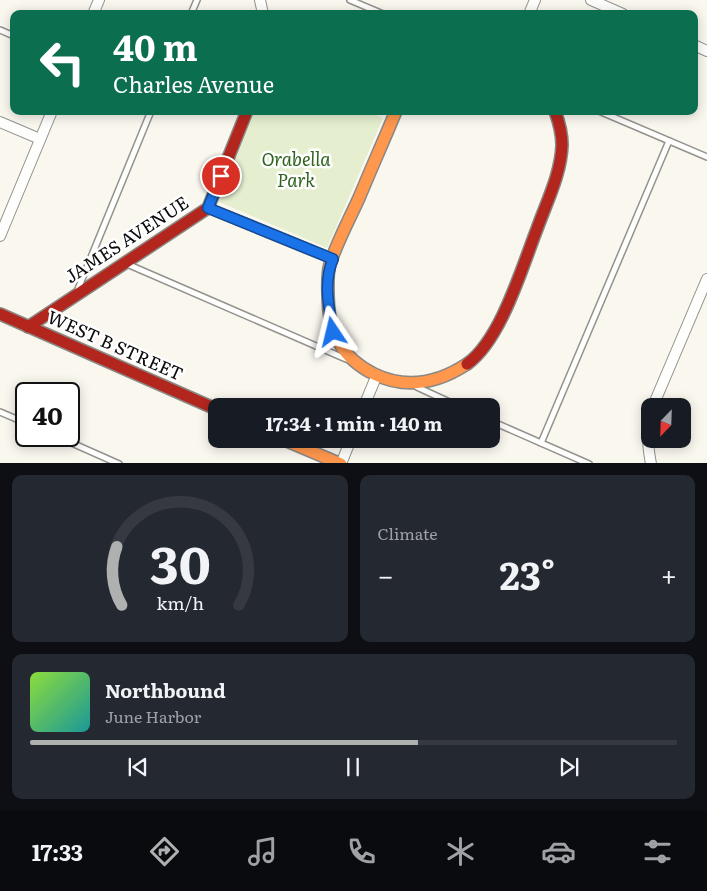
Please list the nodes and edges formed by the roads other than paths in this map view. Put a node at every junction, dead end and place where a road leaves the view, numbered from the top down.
1 (350, 0) edge
2 (591, 0) edge
3 (374, 10) edge
4 (614, 10) edge
5 (50, 115) edge
6 (149, 115) edge
7 (246, 115) edge
8 (394, 115) edge
9 (557, 115) edge
10 (608, 115) edge
11 (0, 122) edge
12 (40, 139) junction
13 (670, 141) junction
14 (707, 157) edge
15 (208, 208) junction
16 (0, 236) edge
17 (333, 259) junction
18 (123, 262) junction
19 (707, 279) edge
20 (76, 294) junction
21 (0, 314) edge
22 (28, 327) junction
23 (360, 365) junction
24 (376, 376) junction
25 (412, 385) junction
26 (367, 398) edge
27 (440, 398) edge
28 (656, 398) edge
29 (208, 406) edge
30 (0, 412) edge
31 (15, 418) edge
32 (500, 425) edge
33 (541, 443) junction
34 (80, 447) edge
35 (304, 448) edge
36 (347, 448) edge
37 (648, 448) edge
38 (117, 463) edge
39 (341, 463) edge
40 (587, 463) edge
41 (652, 463) edge

1 - 3 lane
2 - 4 street
5 - 12 street
6 - 20 lane
7 - 15 street, JAMES AVENUE
8 - 17 street
9 - 25 street
10 - 13 lane
11 - 12 street
12 - 16 street
13 - 14 lane
13 - 33 lane
15 - 17 street
15 - 18 street, JAMES AVENUE
17 - 23 street
18 - 20 street, JAMES AVENUE
18 - 23 lane
19 - 28 street
20 - 22 street, JAMES AVENUE
21 - 22 street, WEST B STREET
22 - 29 street, WEST B STREET
23 - 24 street
24 - 25 street
24 - 26 street
25 - 27 lane
30 - 31 lane
32 - 33 lane
33 - 40 lane
34 - 38 lane
35 - 39 street
36 - 39 street
37 - 41 street

